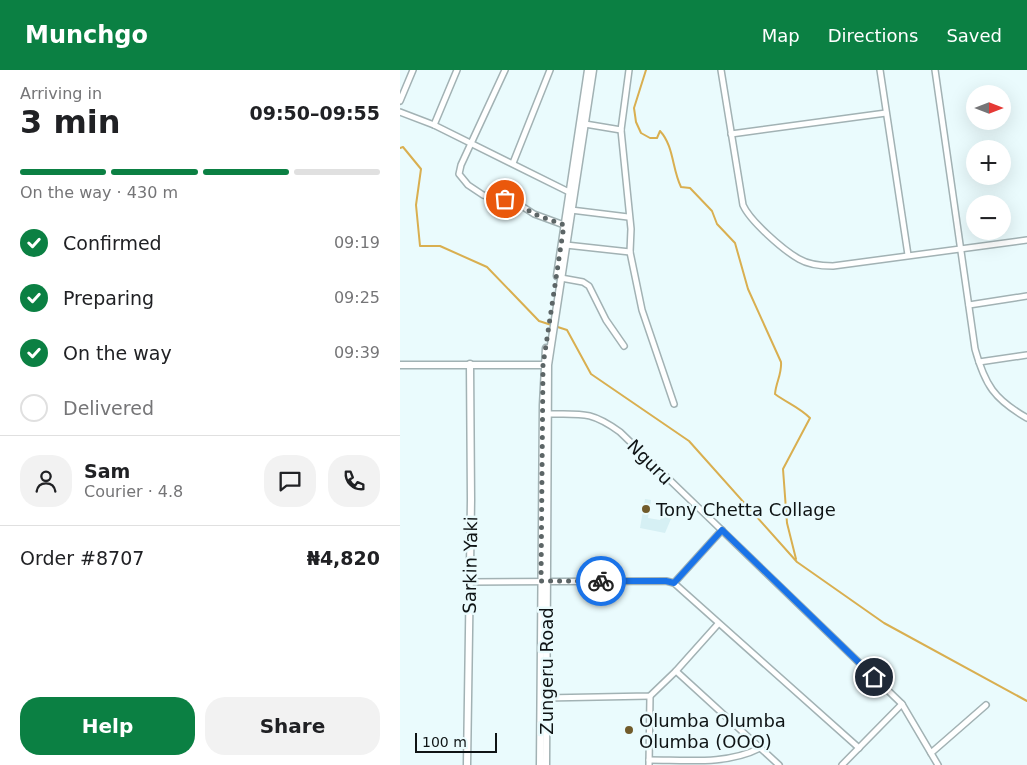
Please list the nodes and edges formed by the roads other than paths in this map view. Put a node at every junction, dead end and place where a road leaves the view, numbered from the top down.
1 (413, 70) edge
2 (457, 70) edge
3 (506, 70) edge
4 (550, 70) edge
5 (588, 70) edge
6 (593, 70) edge
7 (629, 70) edge
8 (721, 70) edge
9 (880, 70) edge
10 (935, 70) edge
11 (400, 101) edge
12 (400, 112) edge
13 (886, 114) junction
14 (584, 124) junction
15 (434, 125) junction
16 (621, 130) junction
17 (731, 134) junction
18 (472, 144) junction
19 (513, 163) junction
20 (569, 192) junction
21 (571, 210) junction
22 (628, 217) junction
23 (564, 225) junction
24 (1027, 240) edge
25 (566, 246) junction
26 (961, 250) junction
27 (630, 252) junction
28 (908, 255) junction
29 (561, 278) junction
30 (1027, 296) edge
31 (969, 304) junction
32 (552, 323) junction
33 (624, 346) dead end
34 (1027, 355) edge
35 (979, 362) junction
36 (470, 364) junction
37 (400, 365) edge
38 (546, 365) junction
39 (674, 404) dead end
40 (548, 414) junction
41 (1027, 418) edge
42 (722, 530) junction
43 (544, 581) junction
44 (470, 582) junction
45 (674, 583) junction
46 (718, 624) junction
47 (676, 671) junction
48 (650, 696) junction
49 (545, 698) junction
50 (902, 704) junction
51 (986, 705) dead end
52 (760, 748) junction
53 (859, 748) junction
54 (931, 753) junction
55 (649, 762) edge
56 (467, 765) edge
57 (540, 765) edge
58 (546, 765) edge
59 (778, 765) edge
60 (842, 765) edge
61 (938, 765) edge

1 - 11 street
2 - 15 street
3 - 18 street
4 - 19 street
5 - 20 street
6 - 14 street
7 - 16 street
8 - 17 street
9 - 13 street
10 - 26 street
12 - 15 street
13 - 17 street
13 - 28 street
14 - 16 street
14 - 21 street
15 - 18 street
16 - 22 street
17 - 28 street
18 - 19 street
18 - 23 street
19 - 20 street
20 - 23 street
21 - 22 street
21 - 25 street
22 - 27 street
23 - 32 street
24 - 26 street
25 - 27 street
25 - 29 street
26 - 28 street
26 - 31 street
27 - 39 street
29 - 32 street
29 - 33 street
30 - 31 street
31 - 35 street
32 - 38 street, Zungeru Road
34 - 35 street
35 - 41 street
36 - 37 street
36 - 38 street
36 - 44 street, Sarkin Yaki
38 - 40 street, Zungeru Road
38 - 43 street
40 - 42 street, Nguru
40 - 43 street, Zungeru Road
42 - 45 street
42 - 50 street, Nguru
43 - 44 street
43 - 45 street
43 - 49 street, Zungeru Road
43 - 57 street
44 - 56 street, Sarkin Yaki
45 - 46 street
46 - 47 street
46 - 53 street
47 - 48 street
47 - 52 street
48 - 49 street
48 - 55 street
49 - 58 street, Zungeru Road
50 - 53 street
50 - 54 street, Nguru
51 - 54 street
52 - 55 street
52 - 59 street
53 - 60 street
54 - 61 street, Nguru

